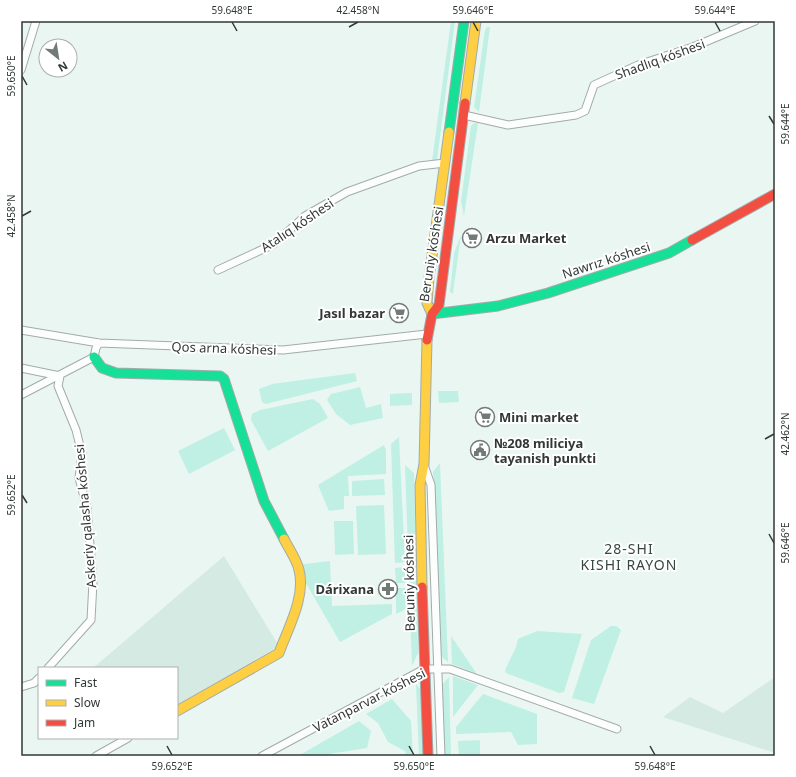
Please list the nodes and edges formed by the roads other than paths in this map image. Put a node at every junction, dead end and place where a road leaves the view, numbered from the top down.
1 (36, 21) edge
2 (464, 21) edge
3 (476, 21) edge
4 (755, 21) edge
5 (21, 70) edge
6 (464, 115) junction
7 (445, 163) junction
8 (775, 194) edge
9 (218, 270) dead end
10 (432, 314) junction
11 (21, 330) edge
12 (427, 334) junction
13 (100, 343) junction
14 (94, 357) junction
15 (21, 368) edge
16 (60, 376) junction
17 (21, 395) edge
18 (424, 464) junction
19 (49, 667) edge
20 (436, 668) junction
21 (424, 669) junction
22 (38, 679) edge
23 (21, 687) edge
24 (178, 710) edge
25 (617, 729) dead end
26 (126, 739) edge
27 (96, 756) edge
28 (262, 756) edge
29 (428, 756) edge
30 (441, 756) edge

1 - 5 street
2 - 7 street, Beruniy kóshesi
3 - 6 street, Beruniy kóshesi
4 - 6 street, Shadlıq kóshesi
6 - 10 street, Beruniy kóshesi
7 - 9 street, Atalıq kóshesi
7 - 10 street, Beruniy kóshesi
8 - 10 street, Nawrız kóshesi
10 - 12 street
11 - 13 street, Qos arna kóshesi
12 - 13 street, Qos arna kóshesi
12 - 18 street
13 - 14 street
14 - 16 street
14 - 24 street
15 - 16 street
16 - 17 street
16 - 19 street, Askeriy qalasha kóshesi
18 - 20 street, Beruniy kóshesi
18 - 21 street, Beruniy kóshesi
20 - 21 street, Vatanparvar kóshesi
20 - 25 street, Vatanparvar kóshesi
20 - 30 street, Beruniy kóshesi
21 - 28 street, Vatanparvar kóshesi
21 - 29 street, Beruniy kóshesi
22 - 23 street
26 - 27 street

